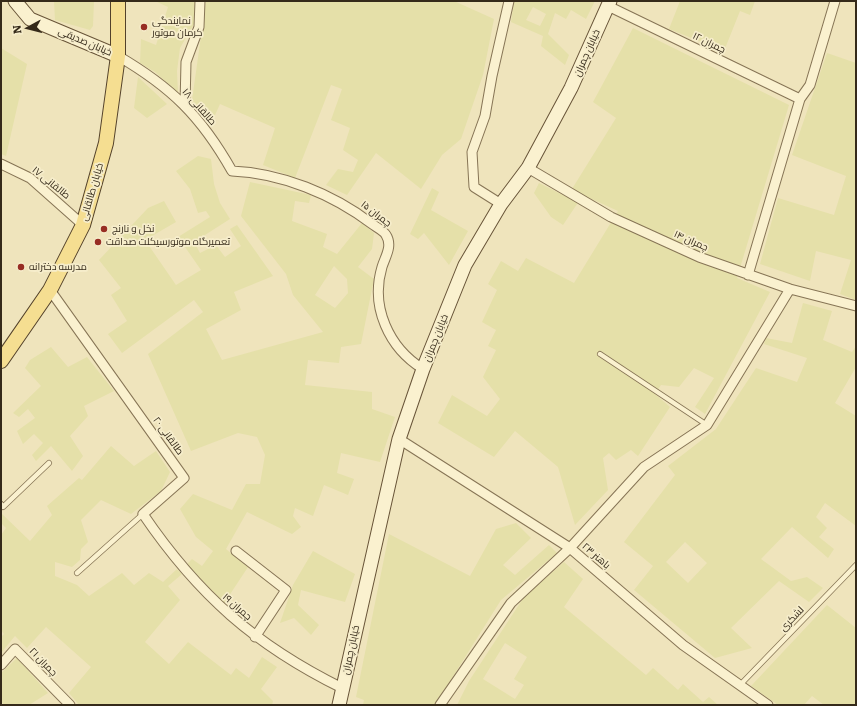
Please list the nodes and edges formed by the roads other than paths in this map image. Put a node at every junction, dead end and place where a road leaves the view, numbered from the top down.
1 (118, 1) edge
2 (200, 1) edge
3 (509, 1) edge
4 (835, 1) edge
5 (19, 3) edge
6 (609, 3) edge
7 (118, 56) junction
8 (800, 100) junction
9 (185, 105) junction
10 (1, 164) edge
11 (528, 168) junction
12 (232, 171) joint
13 (501, 204) junction
14 (83, 225) junction
15 (748, 275) junction
16 (790, 289) junction
17 (50, 290) junction
18 (856, 306) edge
19 (600, 354) dead end
20 (1, 361) edge
21 (423, 370) junction
22 (707, 425) junction
23 (399, 439) junction
24 (49, 463) dead end
25 (1, 504) edge
26 (143, 514) junction
27 (570, 548) junction
28 (236, 551) dead end
29 (856, 565) edge
30 (77, 573) dead end
31 (256, 637) junction
32 (1, 664) edge
33 (740, 685) junction
34 (342, 688) junction
35 (70, 705) edge
36 (339, 705) edge
37 (440, 705) edge
38 (768, 705) edge

1 - 7 main road, خیابان طالقانی
2 - 9 street
3 - 13 street
4 - 8 street
5 - 7 main road, خیابان صدیقی
6 - 8 street, چمران ۱۲
6 - 11 main road, خیابان چمران
7 - 9 street, طالقانی ۱۸
7 - 14 main road, خیابان طالقانی
8 - 15 street
9 - 12 street, طالقانی ۱۸
10 - 14 street, طالقانی ۱۷
11 - 13 main road, خیابان چمران
11 - 15 street, چمران ۱۴
12 - 21 street, چمران ۱۵
13 - 21 main road, خیابان چمران
14 - 17 main road, خیابان طالقانی
15 - 16 street, چمران ۱۴
16 - 18 street, چمران ۱۴
16 - 22 street
17 - 20 main road, خیابان طالقانی
17 - 26 street, طالقانی ۲۰
19 - 22 lane
21 - 23 main road, خیابان چمران
22 - 27 street
23 - 27 street, باهنر ۲۳
23 - 34 main road, خیابان چمران
24 - 25 lane
26 - 30 lane, طالقانی ۲۰
26 - 31 street, چمران ۱۹
27 - 33 street, باهنر ۲۳
27 - 37 street
28 - 31 street
29 - 33 lane, لشکری
31 - 34 street, چمران ۱۹
32 - 35 street, چمران ۲۱
33 - 38 street, باهنر ۲۳
34 - 36 main road, خیابان چمران

